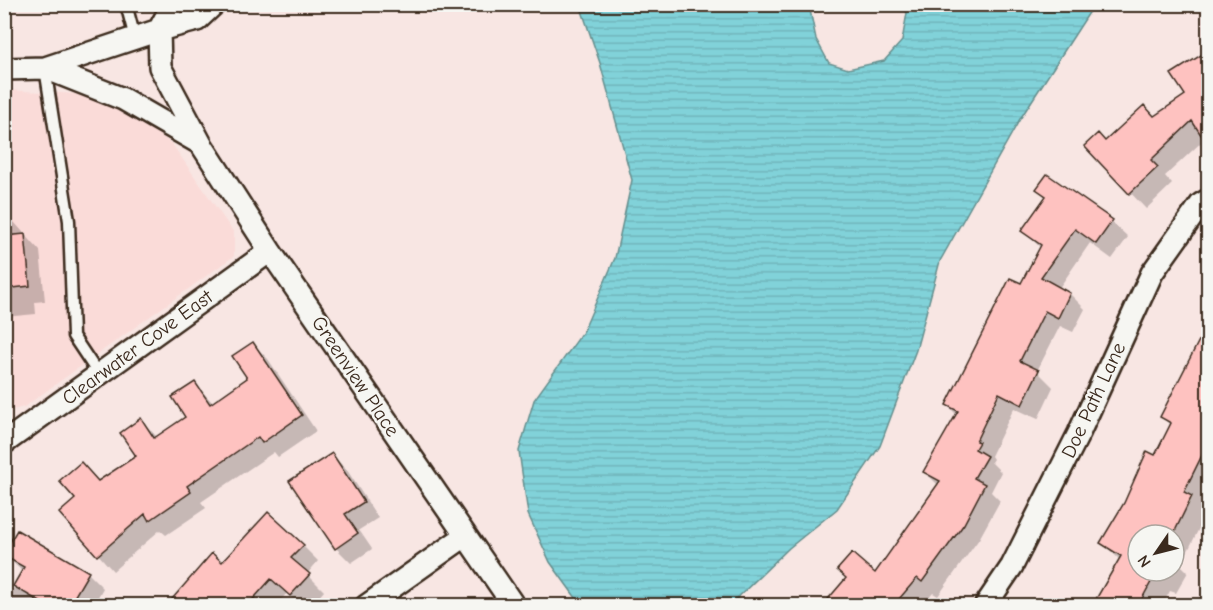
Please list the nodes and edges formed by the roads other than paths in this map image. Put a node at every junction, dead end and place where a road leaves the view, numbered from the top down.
1 (126, 4) edge
2 (173, 4) edge
3 (214, 4) edge
4 (159, 30) junction
5 (135, 38) junction
6 (45, 68) junction
7 (4, 69) edge
8 (201, 144) junction
9 (1209, 200) edge
10 (270, 251) junction
11 (99, 375) junction
12 (4, 443) edge
13 (465, 536) junction
14 (366, 606) edge
15 (514, 606) edge
16 (985, 606) edge

1 - 5 lane
2 - 4 street
3 - 4 street
4 - 5 street
4 - 8 street, Greenview Place
5 - 6 street
6 - 7 street
6 - 8 street, Greenview Place
6 - 11 lane
8 - 10 street, Greenview Place
9 - 16 street, Doe Path Lane
10 - 11 street, Clearwater Cove East
10 - 13 street, Greenview Place
11 - 12 street, Clearwater Cove East
13 - 14 street
13 - 15 street, Greenview Place

